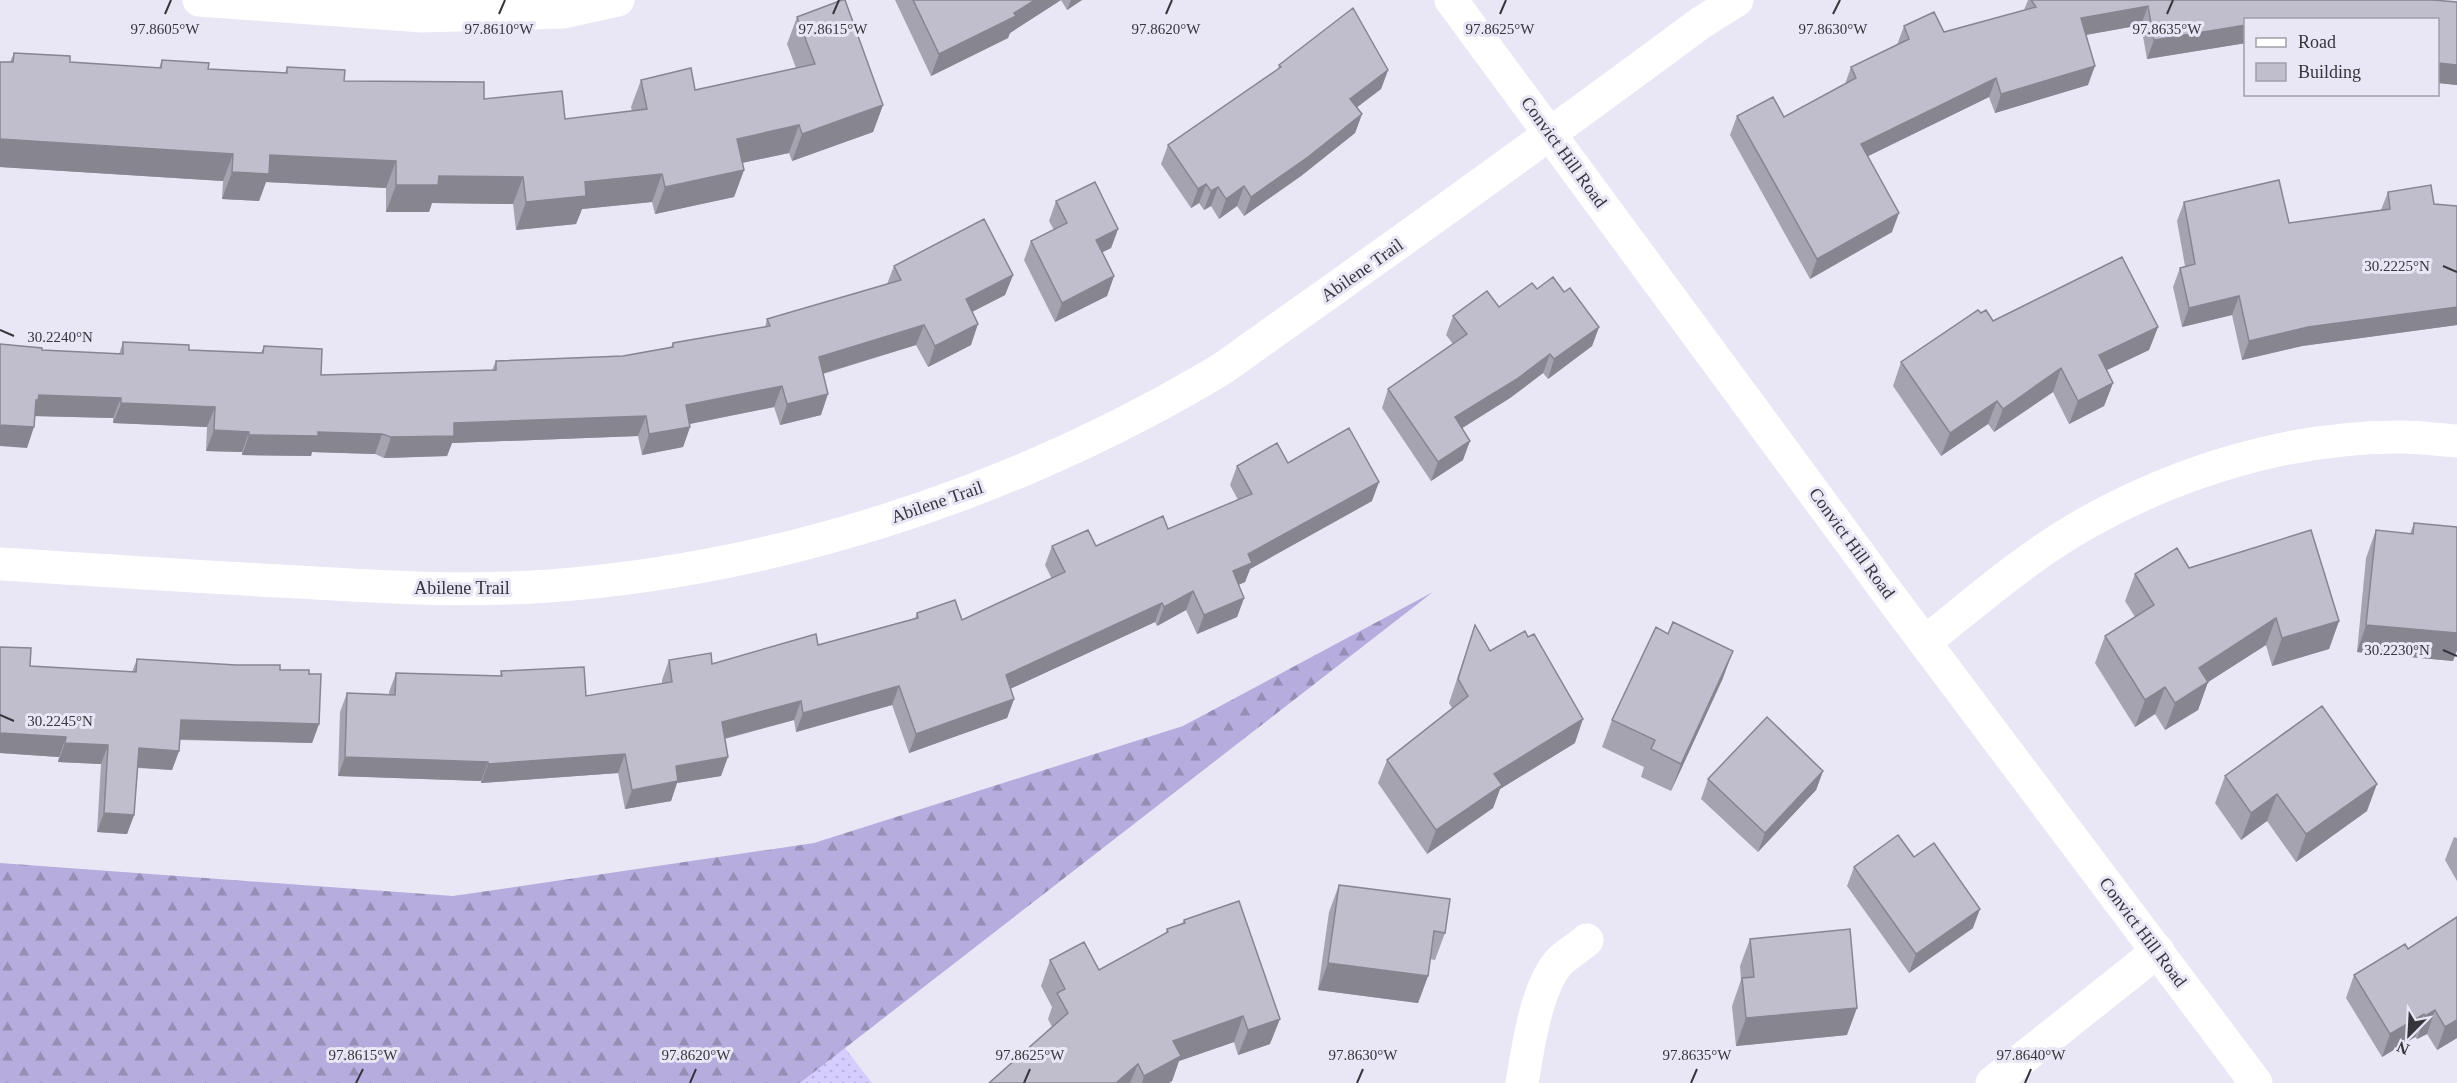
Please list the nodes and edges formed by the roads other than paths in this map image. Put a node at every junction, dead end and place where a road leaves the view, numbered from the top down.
1 (199, 0) edge
2 (618, 0) edge
3 (1451, 0) edge
4 (1737, 0) edge
5 (1550, 134) junction
6 (2457, 441) edge
7 (0, 564) edge
8 (1925, 642) junction
9 (1587, 940) dead end
10 (2158, 951) junction
11 (1522, 1083) edge
12 (1992, 1083) edge
13 (2256, 1083) edge

1 - 2 street
3 - 5 street, Convict Hill Road
4 - 5 street, Abilene Trail
5 - 7 street, Abilene Trail
5 - 8 street, Convict Hill Road
6 - 8 street
8 - 10 street, Convict Hill Road
9 - 11 street
10 - 12 street
10 - 13 street, Convict Hill Road

